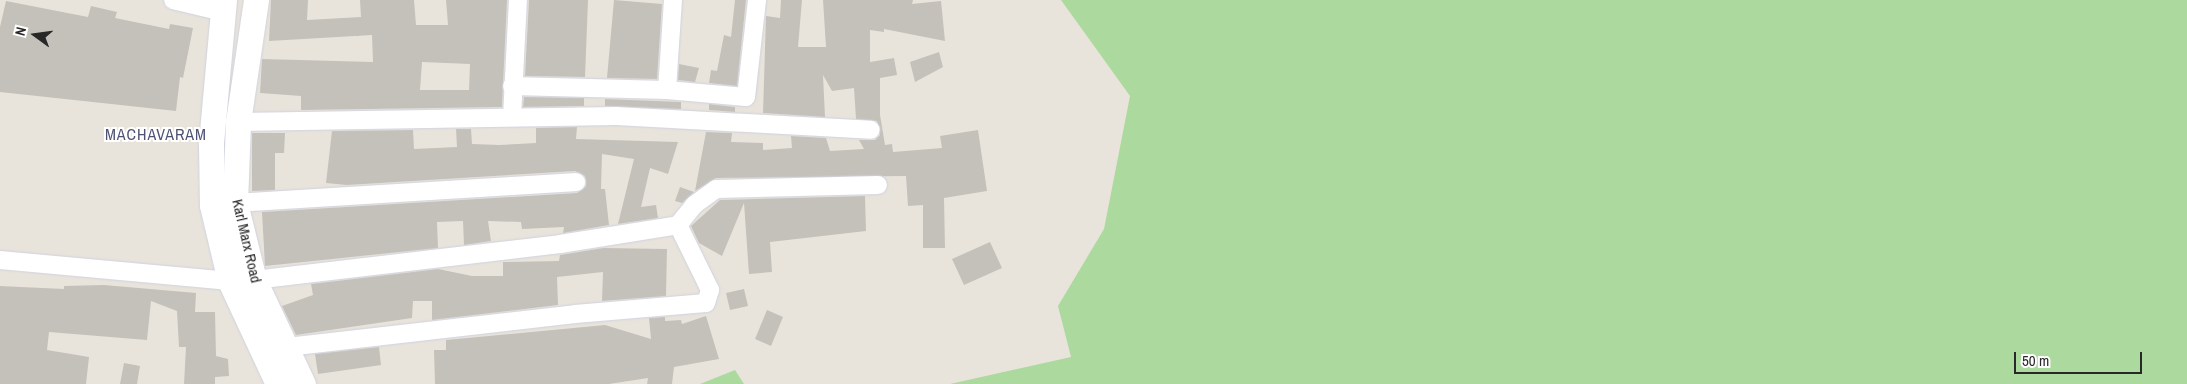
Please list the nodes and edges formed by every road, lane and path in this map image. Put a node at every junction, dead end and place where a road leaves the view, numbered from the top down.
1 (173, 0) edge
2 (256, 0) edge
3 (518, 0) edge
4 (673, 0) edge
5 (757, 0) edge
6 (224, 6) edge
7 (512, 86) junction
8 (667, 90) junction
9 (512, 117) junction
10 (238, 122) junction
11 (872, 130) dead end
12 (576, 182) dead end
13 (878, 184) dead end
14 (235, 202) junction
15 (678, 224) junction
16 (0, 260) edge
17 (242, 281) junction
18 (286, 348) junction
19 (278, 384) edge
20 (303, 384) edge

1 - 6 street
2 - 10 main road, Karl Marx Road
3 - 7 street
4 - 8 street
5 - 8 street
6 - 17 main road, Karl Marx Road
7 - 8 street
7 - 9 street
9 - 10 street
9 - 11 street
10 - 14 main road, Karl Marx Road
12 - 14 street
13 - 15 street
14 - 17 main road, Karl Marx Road
15 - 17 street
15 - 18 street
16 - 17 street
17 - 18 main road, Karl Marx Road
17 - 19 main road, Karl Marx Road
18 - 20 main road, Karl Marx Road

